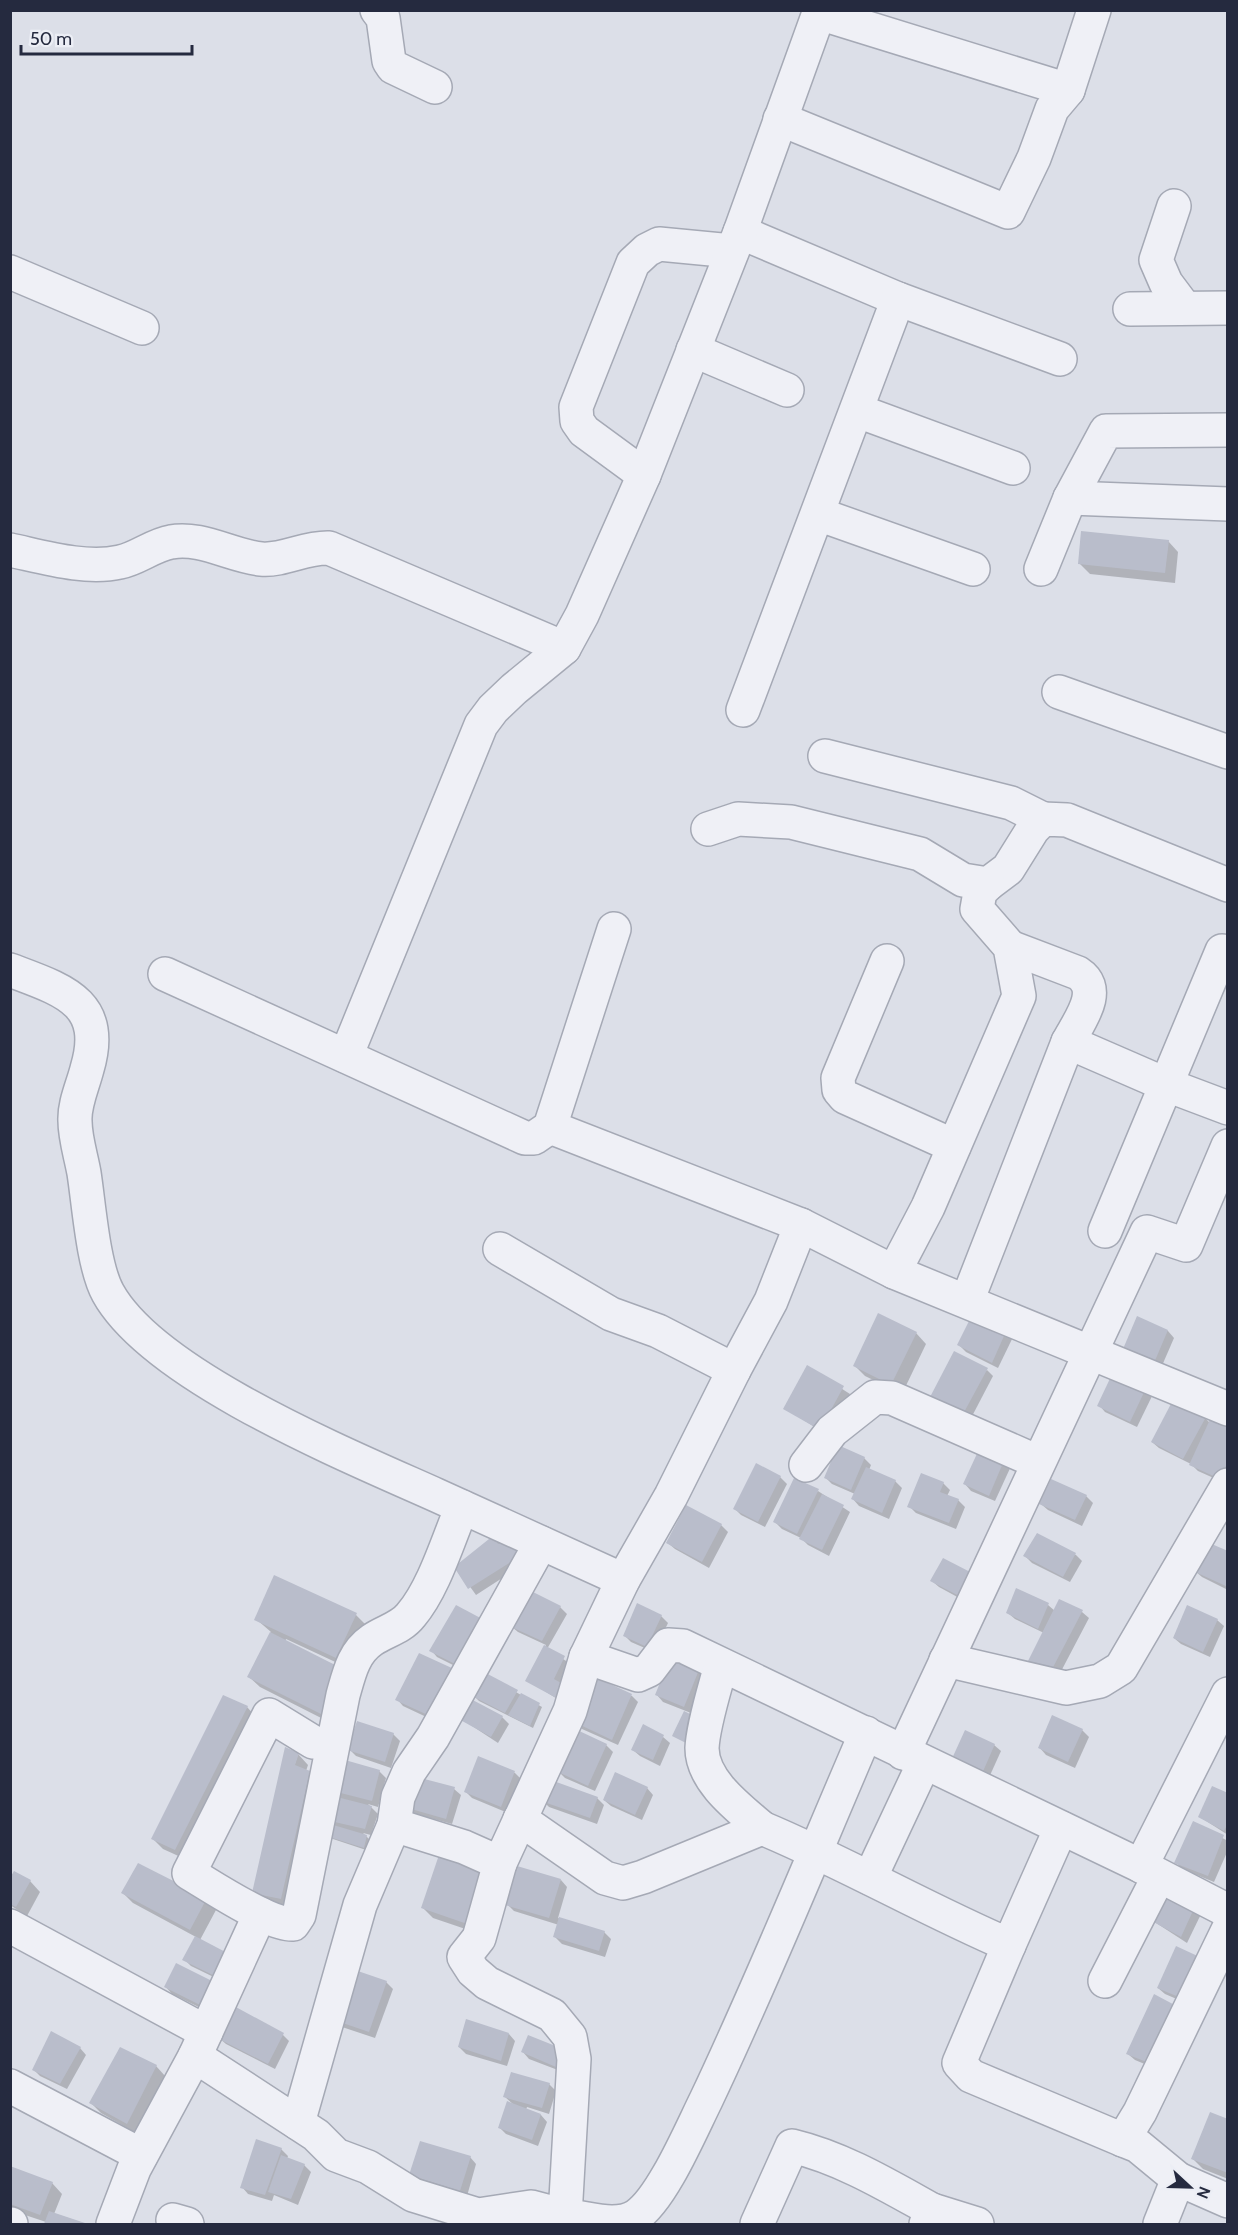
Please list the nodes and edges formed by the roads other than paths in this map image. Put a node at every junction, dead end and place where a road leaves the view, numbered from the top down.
1 (377, 10) edge
2 (1094, 10) edge
3 (820, 12) edge
4 (435, 87) dead end
5 (1068, 90) junction
6 (780, 119) junction
7 (1174, 206) dead end
8 (736, 242) junction
9 (10, 272) edge
10 (898, 299) junction
11 (1184, 307) junction
12 (1227, 308) edge
13 (1130, 309) dead end
14 (142, 328) dead end
15 (693, 350) junction
16 (1060, 359) dead end
17 (787, 390) dead end
18 (858, 411) junction
19 (1227, 430) edge
20 (1013, 468) dead end
21 (644, 475) junction
22 (1070, 498) junction
23 (1227, 504) edge
24 (818, 514) junction
25 (10, 550) edge
26 (973, 569) dead end
27 (1041, 569) dead end
28 (564, 648) junction
29 (1059, 692) dead end
30 (743, 710) dead end
31 (1227, 752) edge
32 (825, 756) dead end
33 (1043, 819) junction
34 (708, 829) dead end
35 (988, 884) junction
36 (1227, 885) edge
37 (614, 929) dead end
38 (1010, 947) junction
39 (1222, 951) dead end
40 (887, 961) dead end
41 (10, 970) edge
42 (165, 974) dead end
43 (1068, 1041) junction
44 (346, 1056) junction
45 (1167, 1085) junction
46 (1227, 1108) edge
47 (550, 1127) junction
48 (954, 1146) junction
49 (1227, 1146) edge
50 (801, 1225) junction
51 (1105, 1231) dead end
52 (500, 1249) dead end
53 (894, 1272) junction
54 (967, 1301) junction
55 (1090, 1351) junction
56 (734, 1370) junction
57 (1227, 1409) edge
58 (1038, 1462) junction
59 (806, 1465) dead end
60 (1227, 1485) edge
61 (462, 1507) junction
62 (541, 1543) junction
63 (623, 1580) junction
64 (586, 1657) junction
65 (946, 1660) junction
66 (721, 1665) junction
67 (1227, 1694) edge
68 (866, 1733) junction
69 (313, 1742) dead end
70 (914, 1758) junction
71 (520, 1819) junction
72 (394, 1825) junction
73 (762, 1828) junction
74 (1061, 1828) junction
75 (815, 1852) junction
76 (500, 1863) junction
77 (1150, 1871) junction
78 (870, 1878) junction
79 (1227, 1911) edge
80 (260, 1914) junction
81 (10, 1926) edge
82 (1227, 1930) edge
83 (1008, 1945) junction
84 (1105, 1981) dead end
85 (201, 2044) junction
86 (10, 2086) edge
87 (298, 2123) junction
88 (1123, 2140) junction
89 (141, 2155) junction
90 (1178, 2179) junction
91 (1227, 2201) edge
92 (929, 2217) edge
93 (564, 2220) edge
94 (113, 2224) edge
95 (757, 2224) edge
96 (977, 2224) edge
97 (1160, 2224) edge

1 - 4 street
2 - 5 street
3 - 5 street
3 - 6 street
5 - 6 street
6 - 8 street
7 - 11 street
8 - 10 street
8 - 15 street
8 - 21 street
9 - 14 street
10 - 16 street
10 - 18 street
11 - 12 street
11 - 13 street
15 - 17 street
15 - 21 street
18 - 20 street
18 - 24 street
19 - 22 street
21 - 28 street
22 - 23 street
22 - 27 street
24 - 26 street
24 - 30 street
25 - 28 street
28 - 44 street
29 - 31 street
32 - 33 street
33 - 35 street
33 - 36 street
34 - 35 street
35 - 38 street
37 - 47 street
38 - 43 street
38 - 48 street
39 - 45 street
40 - 48 street
41 - 61 street
42 - 44 street
43 - 45 street
43 - 54 street
44 - 47 street
45 - 46 street
45 - 51 street
47 - 50 street
48 - 53 street
49 - 55 street
50 - 53 street
50 - 56 street
52 - 56 street
53 - 54 street
54 - 55 street
55 - 57 street
55 - 58 street
56 - 63 street
58 - 59 street
58 - 65 street
60 - 65 street
61 - 62 street
61 - 80 street
62 - 63 street
62 - 72 street
63 - 64 street
64 - 66 street
64 - 71 street
65 - 70 street
66 - 68 street
66 - 73 street
67 - 77 street
68 - 70 street
68 - 75 street
69 - 80 street
70 - 74 street
70 - 78 street
71 - 73 street
71 - 76 street
72 - 76 street
72 - 87 street
73 - 75 street
74 - 77 street
74 - 83 street
75 - 78 street
75 - 93 street
76 - 93 street
77 - 79 street
77 - 84 street
78 - 83 street
80 - 85 street
81 - 85 street
82 - 88 street
83 - 88 street
85 - 87 street
85 - 89 street
86 - 89 street
87 - 93 street
88 - 90 street
89 - 94 street
90 - 91 street
90 - 97 street
92 - 95 street
92 - 96 street

